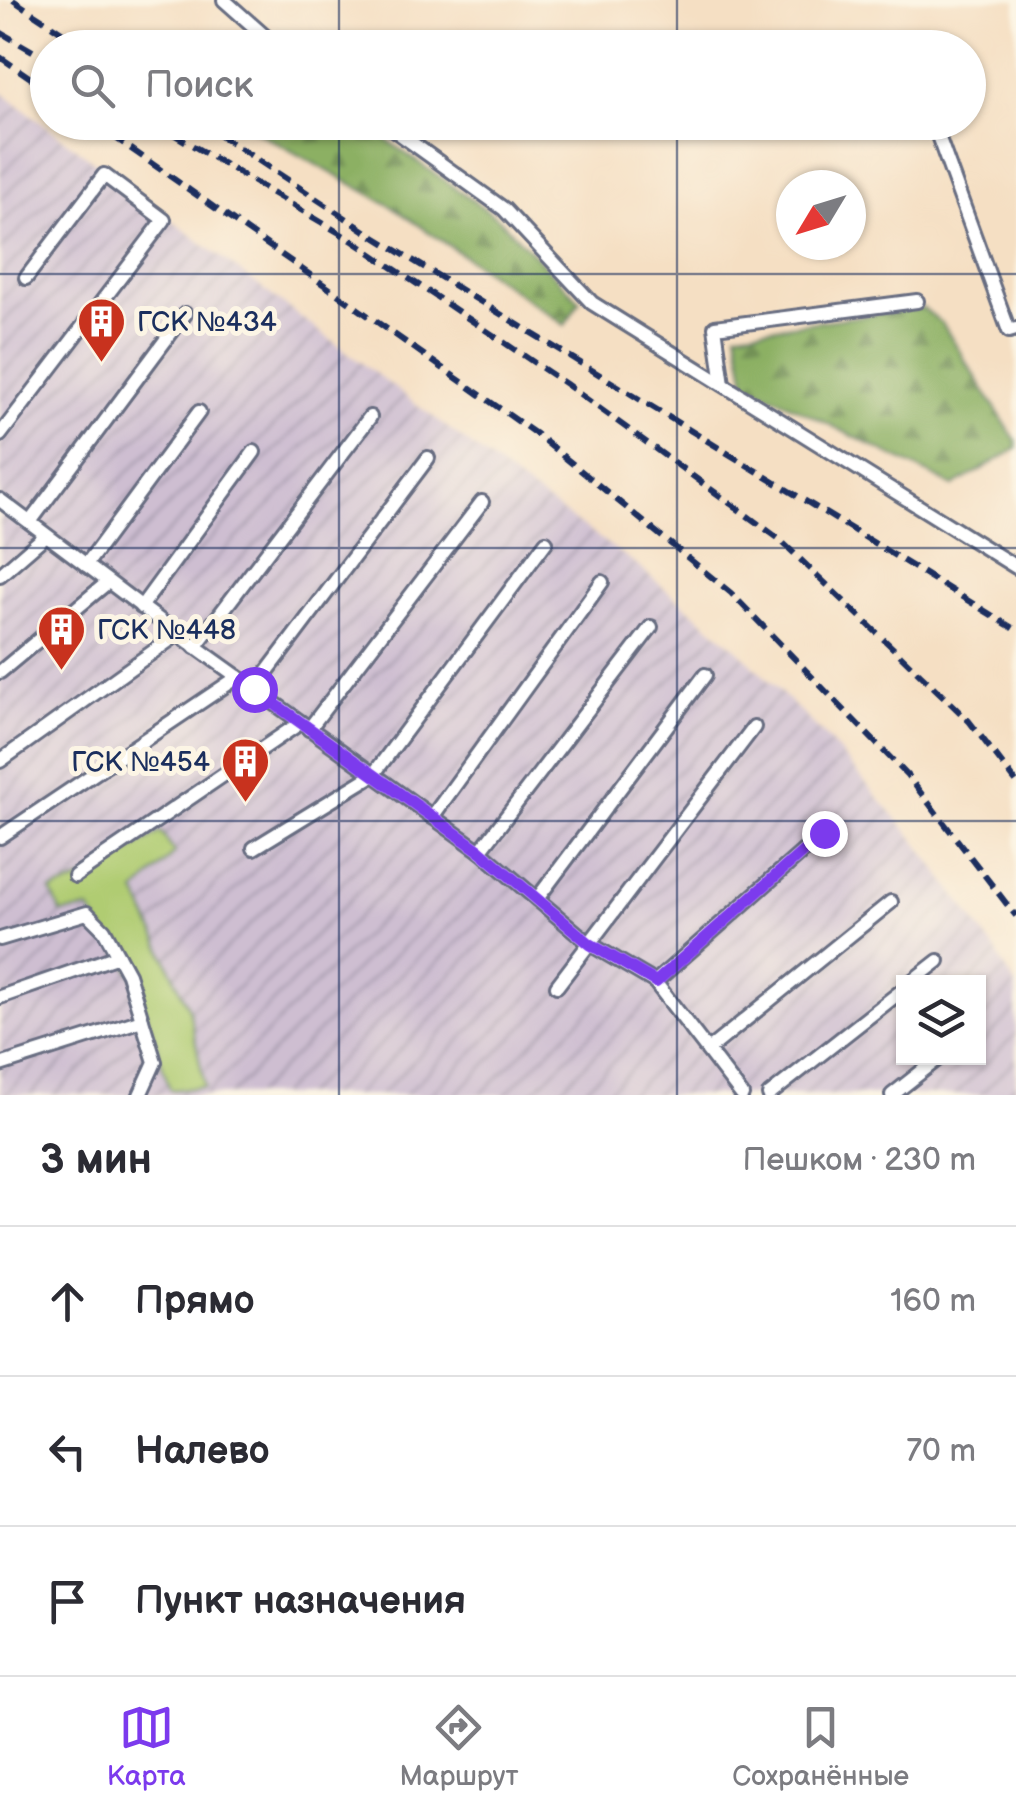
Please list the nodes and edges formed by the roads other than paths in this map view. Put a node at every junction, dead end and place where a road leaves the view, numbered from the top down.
1 (224, 0) edge
2 (253, 30) edge
3 (409, 140) edge
4 (940, 140) edge
5 (26, 278) dead end
6 (917, 302) dead end
7 (185, 314) dead end
8 (1016, 329) edge
9 (723, 384) junction
10 (200, 412) dead end
11 (370, 418) dead end
12 (0, 435) edge
13 (254, 452) dead end
14 (428, 458) dead end
15 (0, 500) edge
16 (482, 502) dead end
17 (30, 522) junction
18 (45, 536) junction
19 (546, 542) dead end
20 (86, 565) junction
21 (1016, 567) edge
22 (0, 574) edge
23 (108, 582) junction
24 (602, 582) dead end
25 (141, 607) junction
26 (651, 626) dead end
27 (178, 634) junction
28 (196, 647) junction
29 (0, 672) edge
30 (705, 675) dead end
31 (238, 678) junction
32 (254, 689) junction
33 (305, 726) junction
34 (754, 727) dead end
35 (0, 761) edge
36 (374, 775) junction
37 (432, 816) junction
38 (824, 833) dead end
39 (0, 837) edge
40 (254, 848) dead end
41 (480, 851) junction
42 (75, 876) dead end
43 (537, 899) junction
44 (892, 902) dead end
45 (0, 939) edge
46 (590, 944) junction
47 (118, 956) junction
48 (938, 961) dead end
49 (920, 975) edge
50 (656, 982) junction
51 (557, 986) dead end
52 (896, 995) edge
53 (0, 996) edge
54 (142, 1020) junction
55 (708, 1050) junction
56 (0, 1065) edge
57 (930, 1065) edge
58 (140, 1095) edge
59 (742, 1095) edge
60 (770, 1095) edge
61 (892, 1095) edge

1 - 2 lane
3 - 9 lane
4 - 8 lane
5 - 12 lane
6 - 9 lane
7 - 17 lane
9 - 21 lane
10 - 20 lane
11 - 28 lane
13 - 25 lane
14 - 32 lane
15 - 17 lane
16 - 33 lane
17 - 18 lane
18 - 20 lane
18 - 22 lane
19 - 36 lane
20 - 23 lane
23 - 25 lane
23 - 29 lane
24 - 37 lane
25 - 27 lane
26 - 41 lane
27 - 28 lane
27 - 35 lane
28 - 31 lane
30 - 43 lane
31 - 32 lane
31 - 39 lane
32 - 33 lane
33 - 36 lane
33 - 42 lane
34 - 46 lane
36 - 37 lane
36 - 40 lane
37 - 41 lane
38 - 50 lane
41 - 43 lane
43 - 46 lane
44 - 55 lane
45 - 47 lane
46 - 50 lane
46 - 51 lane
47 - 53 lane
47 - 54 lane
48 - 49 lane
50 - 55 lane
52 - 60 lane
54 - 56 lane
54 - 58 lane
55 - 59 lane
57 - 61 lane

